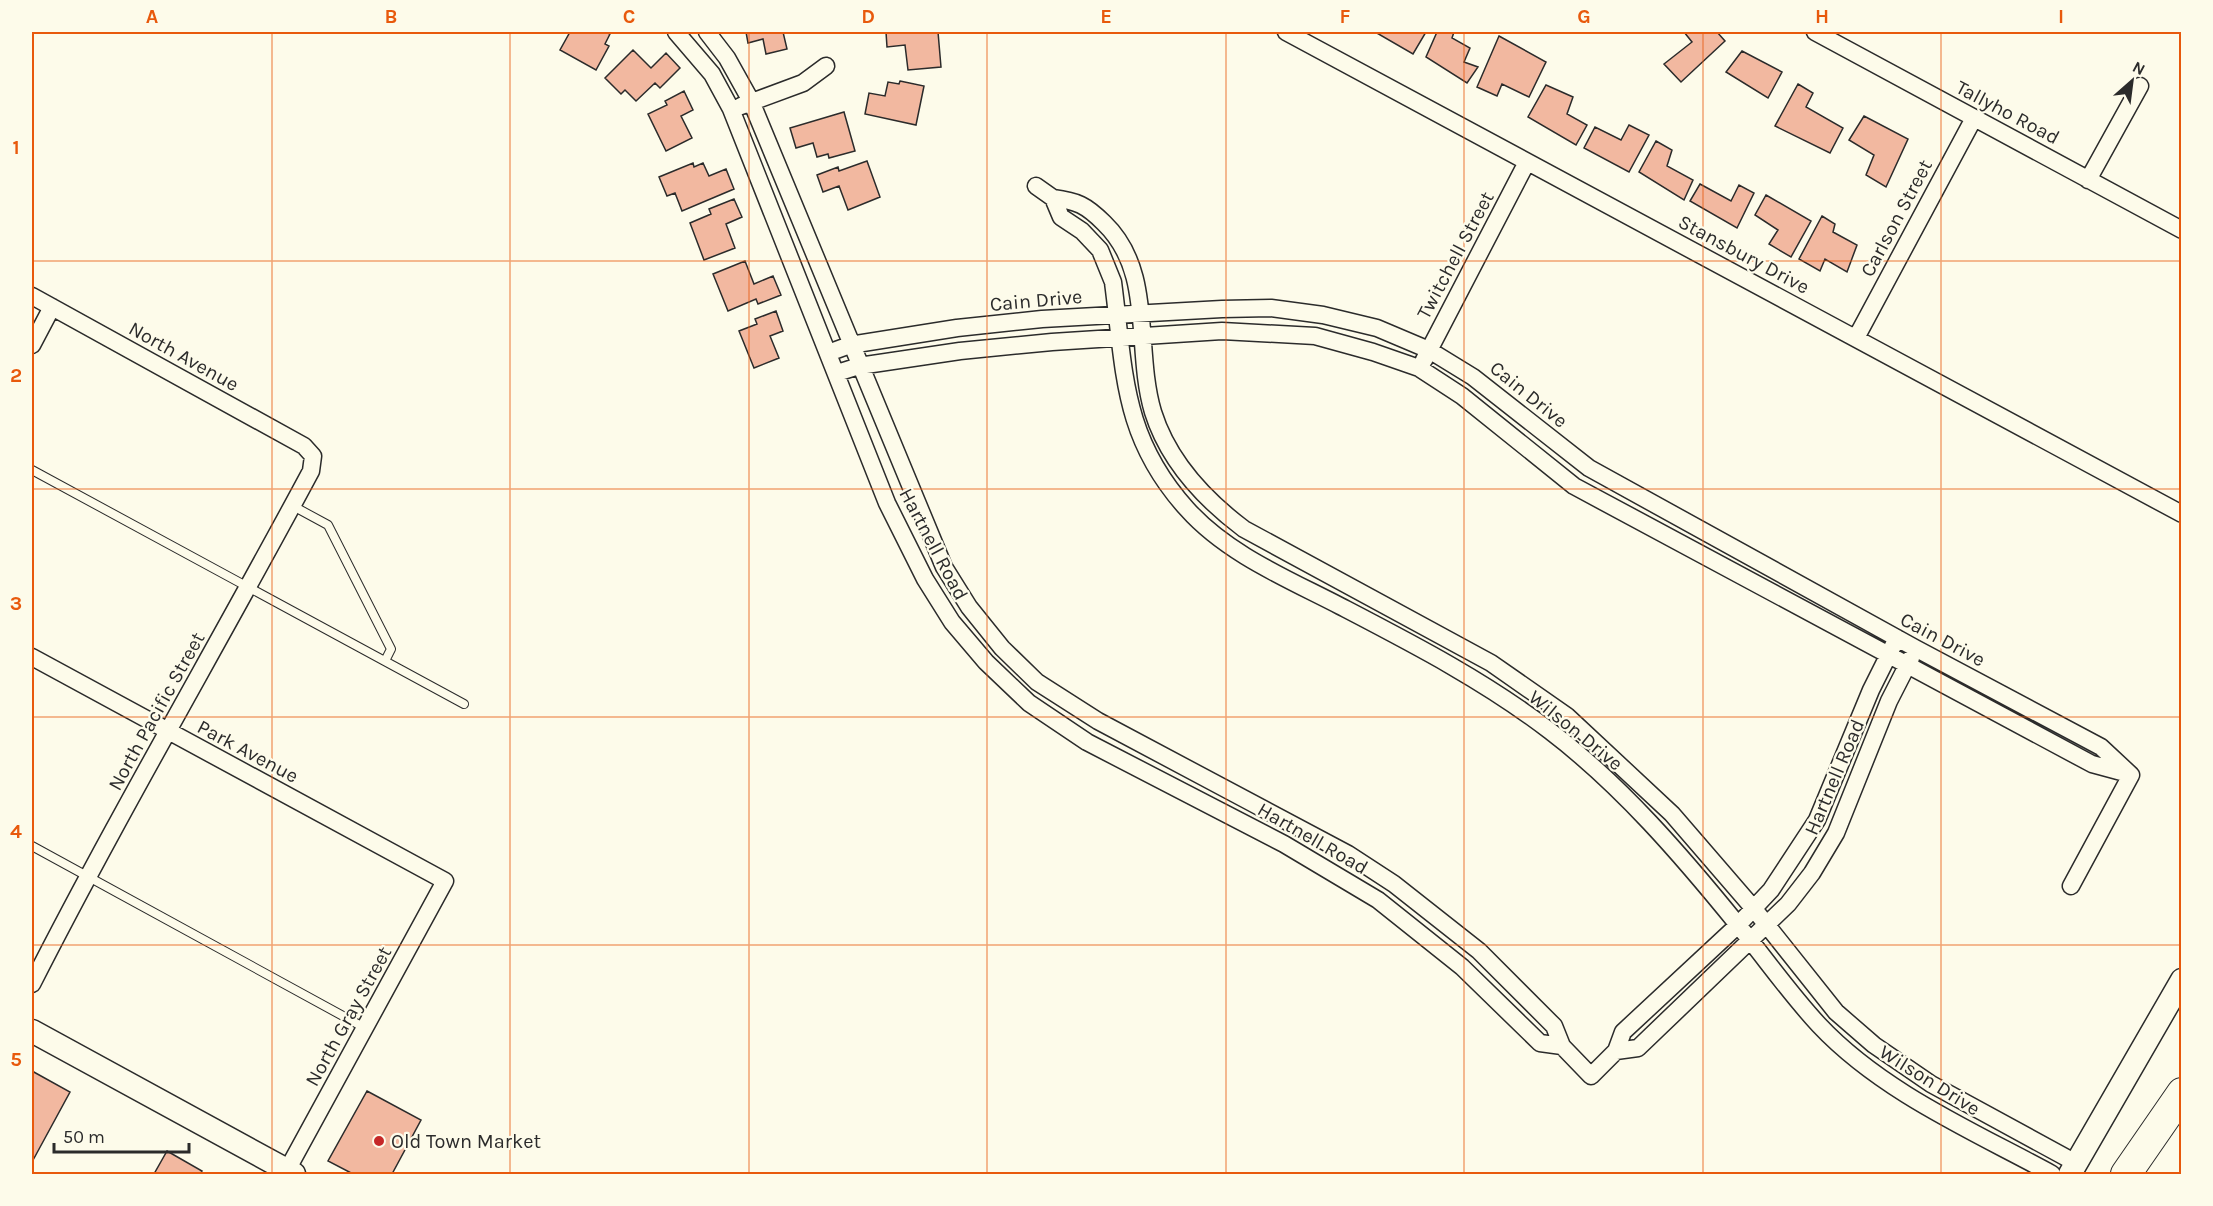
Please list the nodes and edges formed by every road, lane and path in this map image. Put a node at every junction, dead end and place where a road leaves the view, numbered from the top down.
1 (676, 32) edge
2 (707, 32) edge
3 (1286, 32) edge
4 (1815, 32) edge
5 (1834, 37) edge
6 (826, 66) dead end
7 (2140, 86) dead end
8 (752, 101) junction
9 (731, 109) junction
10 (1974, 118) junction
11 (1527, 162) junction
12 (2088, 180) junction
13 (1036, 186) dead end
14 (1053, 198) junction
15 (2181, 230) edge
16 (32, 296) edge
17 (52, 307) junction
18 (1139, 314) junction
19 (1117, 315) junction
20 (1142, 336) junction
21 (1120, 337) junction
22 (1856, 338) junction
23 (32, 345) edge
24 (850, 345) junction
25 (1429, 350) junction
26 (828, 353) junction
27 (859, 366) junction
28 (1419, 368) junction
29 (837, 373) junction
30 (313, 456) joint
31 (32, 470) edge
32 (293, 506) junction
33 (2181, 514) edge
34 (1697, 529) junction
35 (1687, 548) junction
36 (248, 587) junction
37 (1394, 609) junction
38 (1385, 630) junction
39 (1897, 638) junction
40 (1915, 648) junction
41 (32, 657) edge
42 (1888, 657) junction
43 (385, 661) junction
44 (1906, 666) junction
45 (464, 704) dead end
46 (1098, 721) junction
47 (170, 732) junction
48 (1087, 742) junction
49 (2131, 775) junction
50 (1294, 824) junction
51 (1284, 844) junction
52 (32, 846) edge
53 (87, 876) junction
54 (445, 881) joint
55 (2071, 886) dead end
56 (1754, 909) junction
57 (1738, 925) junction
58 (1767, 925) junction
59 (1750, 940) junction
60 (2181, 980) edge
61 (32, 984) edge
62 (365, 1028) junction
63 (32, 1030) edge
64 (1562, 1046) junction
65 (1616, 1051) junction
66 (2181, 1093) edge
67 (2181, 1100) edge
68 (2073, 1169) edge
69 (289, 1173) edge
70 (2052, 1174) edge
71 (2126, 1174) edge
72 (2141, 1174) edge

1 - 9 street, Hartnell Road
2 - 8 street, Hartnell Road
3 - 11 street, Stansbury Drive
4 - 5 street, Tallyho Road
5 - 10 street, Tallyho Road
6 - 8 street
7 - 12 street
8 - 9 street
8 - 24 street, Hartnell Road
9 - 26 street, Hartnell Road
10 - 12 street, Tallyho Road
10 - 22 street, Carlson Street
11 - 22 street, Stansbury Drive
11 - 25 street, Twitchell Street
12 - 15 street, Tallyho Road
13 - 14 street
14 - 18 street, Wilson Drive
14 - 19 street, Wilson Drive
16 - 17 street, North Avenue
17 - 23 street
17 - 30 street, North Avenue
18 - 19 street, Cain Drive
18 - 20 street, Wilson Drive
18 - 25 street, Cain Drive
19 - 21 street, Wilson Drive
19 - 24 street, Cain Drive
20 - 21 street, Cain Drive
20 - 28 street, Cain Drive
20 - 37 street, Wilson Drive
21 - 27 street, Cain Drive
21 - 38 street, Wilson Drive
22 - 33 street, Stansbury Drive
24 - 26 street, Cain Drive
24 - 27 street, Hartnell Road
25 - 28 street, Twitchell Street
25 - 34 street, Cain Drive
26 - 29 street, Hartnell Road
27 - 29 street, Cain Drive
27 - 46 street, Hartnell Road
28 - 35 street, Cain Drive
29 - 48 street, Hartnell Road
30 - 32 street, North Pacific Street
31 - 36 lane
32 - 36 street, North Pacific Street
32 - 43 lane
34 - 35 street
34 - 39 street, Cain Drive
35 - 42 street, Cain Drive
36 - 43 lane
36 - 47 street, North Pacific Street
37 - 38 street
37 - 56 street, Wilson Drive
38 - 57 street, Wilson Drive
39 - 40 street, Cain Drive
39 - 42 street, Hartnell Road
40 - 44 street, Hartnell Road
40 - 49 street, Cain Drive
41 - 47 street, Park Avenue
42 - 44 street, Cain Drive
42 - 56 street, Hartnell Road
43 - 45 lane
44 - 49 street, Cain Drive
44 - 58 street, Hartnell Road
46 - 48 street
46 - 50 street, Hartnell Road
47 - 53 street, North Pacific Street
47 - 54 street, Park Avenue
48 - 51 street, Hartnell Road
49 - 55 street
50 - 51 street
50 - 64 street, Hartnell Road
51 - 64 street, Hartnell Road
52 - 53 lane
53 - 61 street, North Pacific Street
53 - 62 lane
54 - 62 street, North Gray Street
56 - 57 street, Hartnell Road
56 - 58 street, Wilson Drive
57 - 59 street, Wilson Drive
57 - 65 street, Hartnell Road
58 - 59 street, Hartnell Road
58 - 68 street, Wilson Drive
59 - 65 street, Hartnell Road
59 - 70 street, Wilson Drive
60 - 68 main road
62 - 69 street, North Gray Street
63 - 69 main road
64 - 65 street, Hartnell Road
66 - 71 highway
67 - 72 highway

